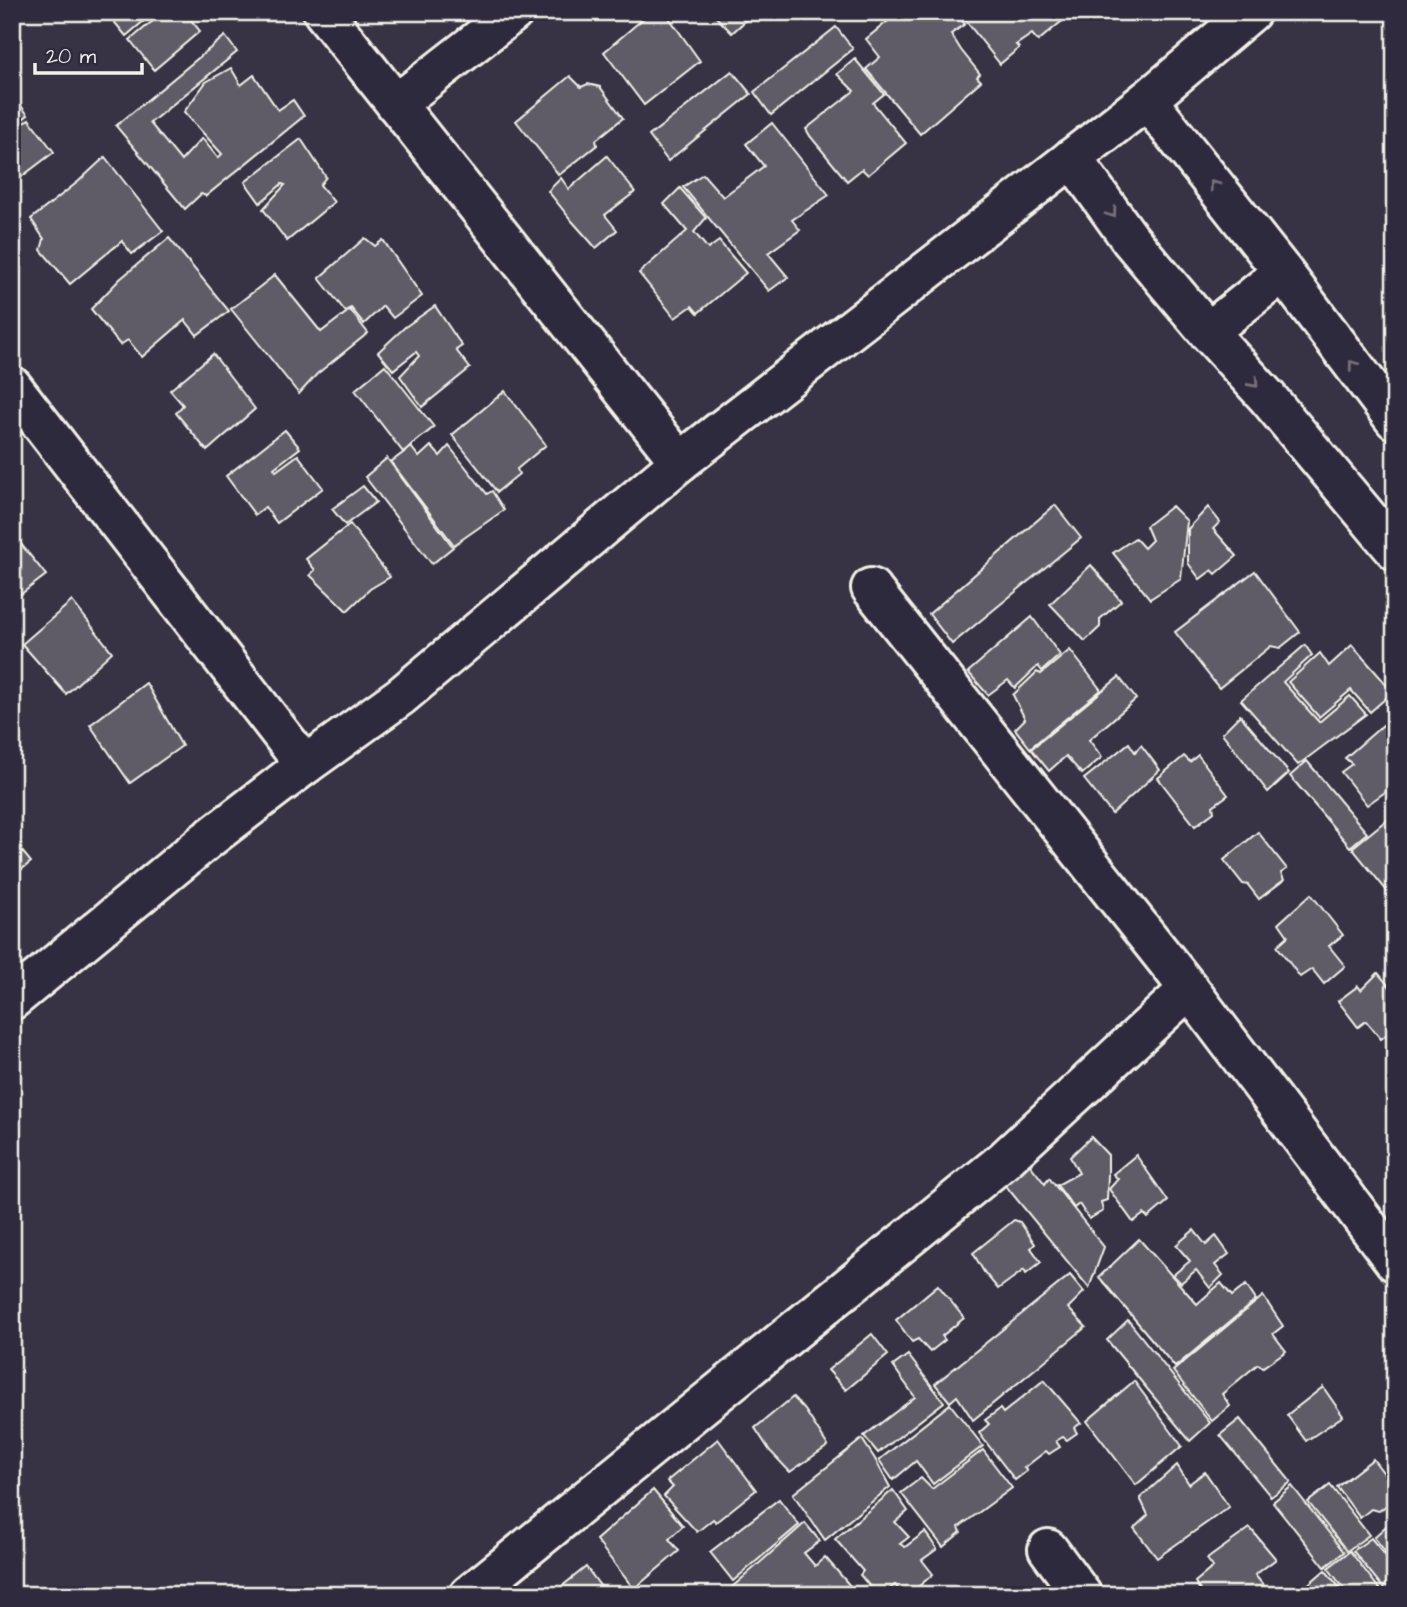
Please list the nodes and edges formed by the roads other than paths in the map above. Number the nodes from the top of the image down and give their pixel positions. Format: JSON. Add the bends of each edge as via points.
{"nodes":[{"id":1,"x":323,"y":12,"type":"edge"},
{"id":2,"x":514,"y":12,"type":"edge"},
{"id":3,"x":1251,"y":12,"type":"edge"},
{"id":4,"x":1147,"y":100,"type":"junction"},
{"id":5,"x":396,"y":104,"type":"junction"},
{"id":6,"x":1072,"y":158,"type":"junction"},
{"id":7,"x":1283,"y":272,"type":"junction"},
{"id":8,"x":1208,"y":332,"type":"junction"},
{"id":9,"x":12,"y":386,"type":"edge"},
{"id":10,"x":1395,"y":419,"type":"edge"},
{"id":11,"x":680,"y":462,"type":"junction"},
{"id":12,"x":1395,"y":550,"type":"edge"},
{"id":13,"x":871,"y":588,"type":"dead end"},
{"id":14,"x":305,"y":765,"type":"junction"},
{"id":15,"x":1189,"y":989,"type":"junction"},
{"id":16,"x":12,"y":1000,"type":"edge"},
{"id":17,"x":1395,"y":1262,"type":"edge"},
{"id":18,"x":1048,"y":1549,"type":"dead end"},
{"id":19,"x":469,"y":1595,"type":"edge"},
{"id":20,"x":1082,"y":1595,"type":"edge"}],
"edges":[{"from":1,"to":5,"type":"street"},
{"from":2,"to":5,"type":"street"},
{"from":3,"to":4,"type":"street"},
{"from":4,"to":6,"type":"street"},
{"from":7,"to":4,"type":"street","one_way":true},
{"from":5,"to":11,"type":"street"},
{"from":6,"to":8,"type":"street","one_way":true,"via":[[1130,239]]},
{"from":6,"to":11,"type":"street"},
{"from":7,"to":8,"type":"street"},
{"from":10,"to":7,"type":"street","one_way":true},
{"from":8,"to":12,"type":"street","one_way":true},
{"from":9,"to":14,"type":"street"},
{"from":11,"to":14,"type":"street","via":[[401,696]]},
{"from":13,"to":15,"type":"street"},
{"from":14,"to":16,"type":"street"},
{"from":15,"to":17,"type":"street"},
{"from":15,"to":19,"type":"street","via":[[1003,1161]]},
{"from":18,"to":20,"type":"street"}]}
